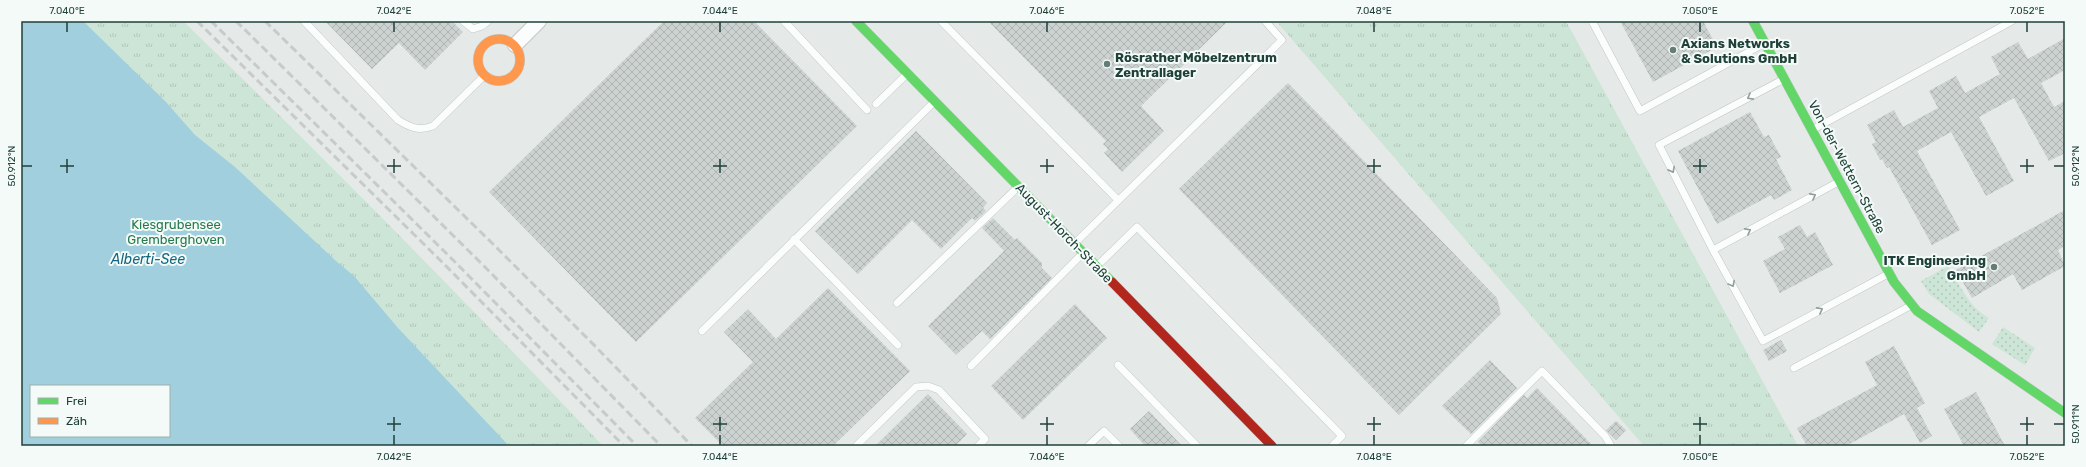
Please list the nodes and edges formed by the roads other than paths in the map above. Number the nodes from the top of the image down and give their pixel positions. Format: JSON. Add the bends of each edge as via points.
{"nodes":[{"id":1,"x":304,"y":21,"type":"edge"},
{"id":2,"x":463,"y":21,"type":"edge"},
{"id":3,"x":488,"y":21,"type":"edge"},
{"id":4,"x":539,"y":21,"type":"edge"},
{"id":5,"x":784,"y":21,"type":"edge"},
{"id":6,"x":856,"y":21,"type":"edge"},
{"id":7,"x":941,"y":21,"type":"edge"},
{"id":8,"x":1265,"y":21,"type":"edge"},
{"id":9,"x":1592,"y":21,"type":"edge"},
{"id":10,"x":1753,"y":21,"type":"edge"},
{"id":11,"x":2012,"y":21,"type":"edge"},
{"id":12,"x":1765,"y":43,"type":"junction"},
{"id":13,"x":515,"y":46,"type":"junction"},
{"id":14,"x":907,"y":74,"type":"junction"},
{"id":15,"x":484,"y":76,"type":"junction"},
{"id":16,"x":1784,"y":79,"type":"junction"},
{"id":17,"x":934,"y":102,"type":"junction"},
{"id":18,"x":876,"y":104,"type":"dead end"},
{"id":19,"x":867,"y":110,"type":"dead end"},
{"id":20,"x":1812,"y":130,"type":"junction"},
{"id":21,"x":1840,"y":181,"type":"junction"},
{"id":22,"x":1018,"y":186,"type":"junction"},
{"id":23,"x":1118,"y":200,"type":"junction"},
{"id":24,"x":794,"y":239,"type":"junction"},
{"id":25,"x":1075,"y":243,"type":"junction"},
{"id":26,"x":1713,"y":250,"type":"junction"},
{"id":27,"x":1084,"y":253,"type":"junction"},
{"id":28,"x":1097,"y":266,"type":"junction"},
{"id":29,"x":1890,"y":273,"type":"junction"},
{"id":30,"x":897,"y":303,"type":"dead end"},
{"id":31,"x":1912,"y":305,"type":"junction"},
{"id":32,"x":702,"y":331,"type":"dead end"},
{"id":33,"x":898,"y":345,"type":"dead end"},
{"id":34,"x":1118,"y":364,"type":"dead end"},
{"id":35,"x":971,"y":366,"type":"dead end"},
{"id":36,"x":1794,"y":368,"type":"dead end"},
{"id":37,"x":2065,"y":413,"type":"edge"},
{"id":38,"x":856,"y":446,"type":"edge"},
{"id":39,"x":978,"y":446,"type":"edge"},
{"id":40,"x":1088,"y":446,"type":"edge"},
{"id":41,"x":1119,"y":446,"type":"edge"},
{"id":42,"x":1197,"y":446,"type":"edge"},
{"id":43,"x":1272,"y":446,"type":"edge"},
{"id":44,"x":1332,"y":446,"type":"edge"},
{"id":45,"x":1466,"y":446,"type":"edge"},
{"id":46,"x":1611,"y":446,"type":"edge"}],
"edges":[{"from":1,"to":15,"type":"lane","via":[[398,120],[410,128],[422,130],[433,126]]},
{"from":2,"to":3,"type":"lane","via":[[473,29]]},
{"from":4,"to":13,"type":"street"},
{"from":5,"to":19,"type":"lane"},
{"from":6,"to":14,"type":"street","name":"August-Horch-Straße"},
{"from":7,"to":23,"type":"lane"},
{"from":8,"to":23,"type":"lane","via":[[1282,40]]},
{"from":9,"to":12,"type":"lane","via":[[1640,111]]},
{"from":10,"to":12,"type":"street","name":"Von-der-Wettern-Straße"},
{"from":11,"to":20,"type":"lane"},
{"from":12,"to":16,"type":"street","name":"Von-der-Wettern-Straße"},
{"from":13,"to":15,"type":"street","via":[[520,59],[517,73],[497,82]]},
{"from":13,"to":15,"type":"street","via":[[509,41],[496,39],[484,45],[478,57],[478,64]]},
{"from":14,"to":17,"type":"street","name":"August-Horch-Straße"},
{"from":14,"to":18,"type":"lane"},
{"from":16,"to":20,"type":"street","name":"Von-der-Wettern-Straße"},
{"from":16,"to":26,"type":"lane","one_way":true,"via":[[1659,145]]},
{"from":17,"to":22,"type":"street","name":"August-Horch-Straße"},
{"from":17,"to":24,"type":"lane"},
{"from":20,"to":21,"type":"street","name":"Von-der-Wettern-Straße"},
{"from":26,"to":21,"type":"lane","one_way":true},
{"from":21,"to":29,"type":"street","name":"Von-der-Wettern-Straße"},
{"from":22,"to":25,"type":"street","name":"August-Horch-Straße"},
{"from":22,"to":30,"type":"lane"},
{"from":23,"to":25,"type":"lane"},
{"from":24,"to":32,"type":"lane"},
{"from":24,"to":33,"type":"lane"},
{"from":25,"to":27,"type":"street","name":"August-Horch-Straße"},
{"from":26,"to":29,"type":"lane","one_way":true,"via":[[1763,341]]},
{"from":27,"to":28,"type":"street","name":"August-Horch-Straße"},
{"from":27,"to":35,"type":"lane"},
{"from":28,"to":43,"type":"street","name":"August-Horch-Straße"},
{"from":28,"to":44,"type":"lane","via":[[1137,227],[1342,436]]},
{"from":29,"to":31,"type":"street","name":"Von-der-Wettern-Straße"},
{"from":31,"to":36,"type":"lane"},
{"from":31,"to":37,"type":"street","name":"Von-der-Wettern-Straße","via":[[1917,311]]},
{"from":34,"to":42,"type":"lane"},
{"from":38,"to":39,"type":"lane","via":[[916,387],[928,386],[939,390],[986,439]]},
{"from":40,"to":41,"type":"lane","via":[[1104,431]]},
{"from":45,"to":46,"type":"lane","via":[[1542,371],[1605,436]]}]}
